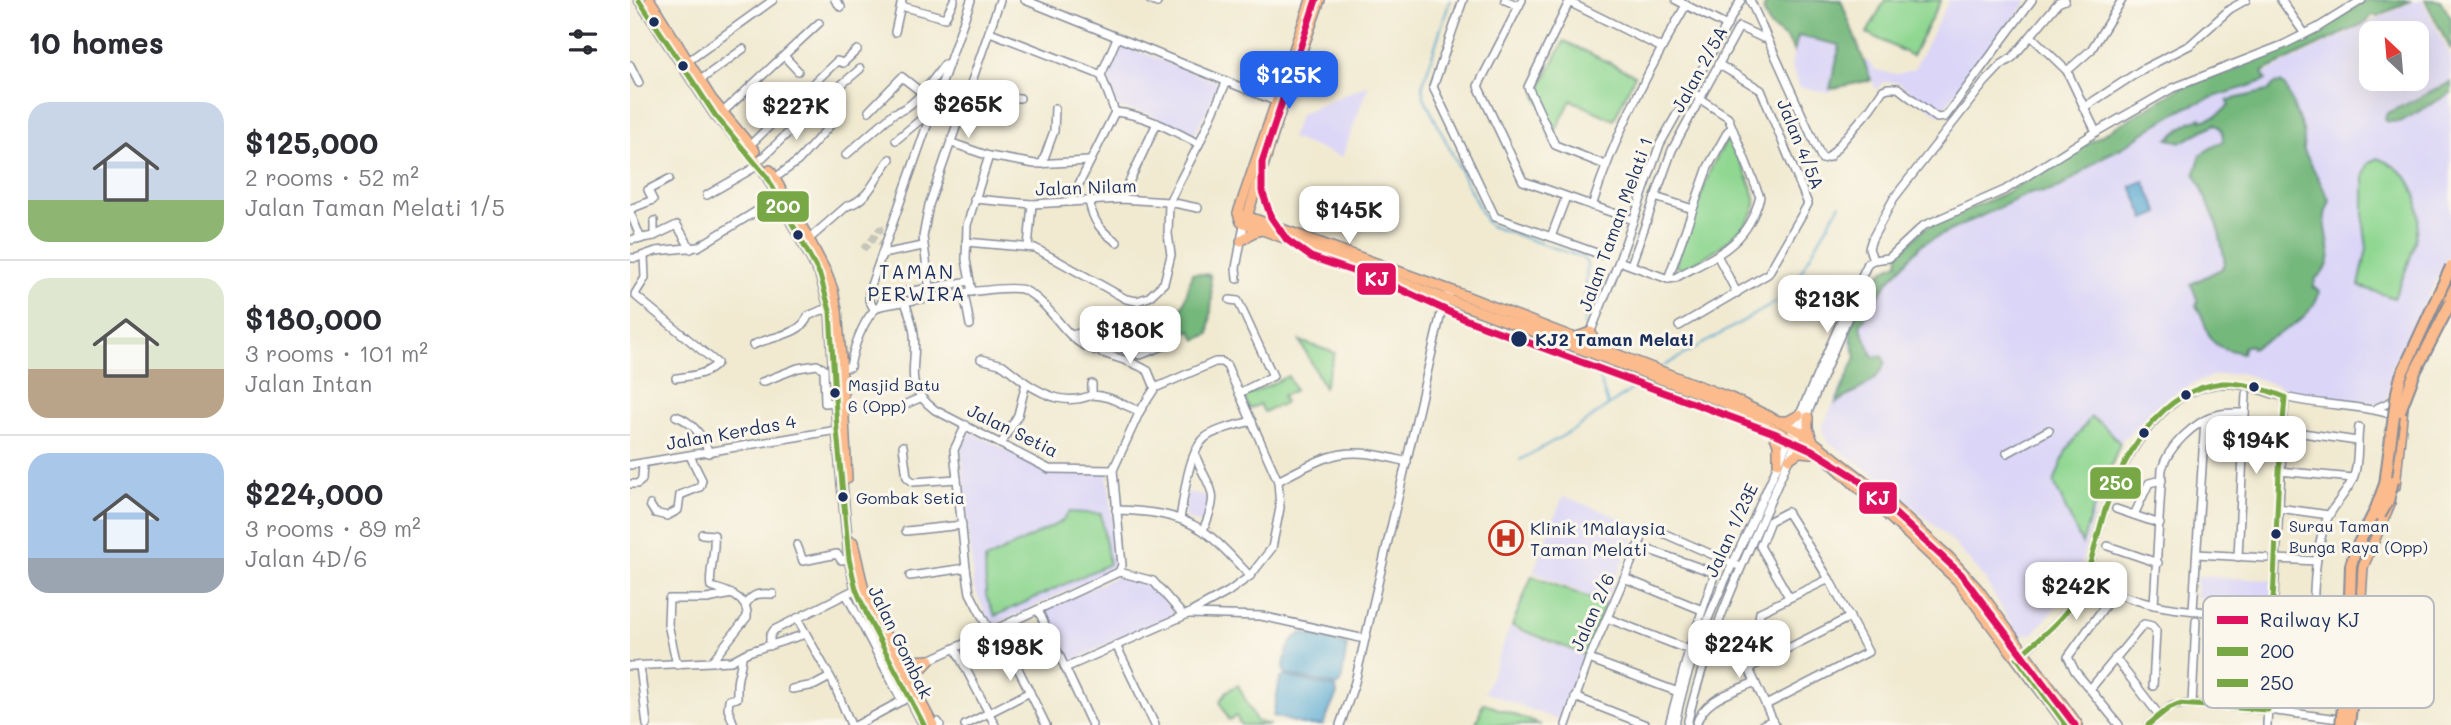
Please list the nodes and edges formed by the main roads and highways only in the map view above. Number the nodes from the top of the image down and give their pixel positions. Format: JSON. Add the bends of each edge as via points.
{"nodes":[{"id":1,"x":639,"y":0,"type":"edge"},
{"id":2,"x":1311,"y":0,"type":"edge"},
{"id":3,"x":1320,"y":0,"type":"edge"},
{"id":4,"x":652,"y":2,"type":"edge"},
{"id":5,"x":1280,"y":103,"type":"junction"},
{"id":6,"x":760,"y":162,"type":"junction"},
{"id":7,"x":1252,"y":200,"type":"junction"},
{"id":8,"x":1242,"y":218,"type":"junction"},
{"id":9,"x":1262,"y":226,"type":"junction"},
{"id":10,"x":1241,"y":241,"type":"road end"},
{"id":11,"x":2451,"y":266,"type":"edge"},
{"id":12,"x":2451,"y":283,"type":"edge"},
{"id":13,"x":2451,"y":289,"type":"edge"},
{"id":14,"x":1446,"y":293,"type":"junction"},
{"id":15,"x":2451,"y":302,"type":"edge"},
{"id":16,"x":1574,"y":338,"type":"junction"},
{"id":17,"x":1588,"y":346,"type":"junction"},
{"id":18,"x":838,"y":357,"type":"junction"},
{"id":19,"x":842,"y":368,"type":"junction"},
{"id":20,"x":2395,"y":413,"type":"junction"},
{"id":21,"x":1773,"y":424,"type":"junction"},
{"id":22,"x":1795,"y":434,"type":"junction"},
{"id":23,"x":1812,"y":439,"type":"junction"},
{"id":24,"x":1824,"y":456,"type":"junction"},
{"id":25,"x":1789,"y":459,"type":"road end"},
{"id":26,"x":1778,"y":463,"type":"road end"},
{"id":27,"x":2358,"y":538,"type":"junction"},
{"id":28,"x":2371,"y":544,"type":"junction"},
{"id":29,"x":2349,"y":596,"type":"edge"},
{"id":30,"x":2350,"y":596,"type":"edge"},
{"id":31,"x":2357,"y":596,"type":"edge"},
{"id":32,"x":2359,"y":596,"type":"edge"},
{"id":33,"x":2013,"y":635,"type":"junction"},
{"id":34,"x":888,"y":639,"type":"junction"},
{"id":35,"x":2004,"y":641,"type":"junction"},
{"id":36,"x":2034,"y":664,"type":"junction"},
{"id":37,"x":2026,"y":671,"type":"junction"},
{"id":38,"x":901,"y":673,"type":"junction"},
{"id":39,"x":920,"y":702,"type":"junction"},
{"id":40,"x":937,"y":724,"type":"edge"},
{"id":41,"x":924,"y":725,"type":"edge"},
{"id":42,"x":2066,"y":725,"type":"edge"},
{"id":43,"x":2078,"y":725,"type":"edge"}],
"edges":[{"from":1,"to":6,"type":"main road","name":"Jalan Gombak","via":[[715,115]]},
{"from":2,"to":5,"type":"main road"},
{"from":3,"to":5,"type":"main road"},
{"from":4,"to":6,"type":"main road","name":"Jalan Gombak","via":[[699,80]]},
{"from":5,"to":7,"type":"main road"},
{"from":5,"to":8,"type":"main road"},
{"from":6,"to":18,"type":"main road","name":"Jalan Gombak","via":[[820,275]]},
{"from":6,"to":18,"type":"main road","name":"Jalan Gombak","via":[[775,178],[826,272],[837,310]]},
{"from":7,"to":8,"type":"main road"},
{"from":7,"to":9,"type":"main road"},
{"from":8,"to":9,"type":"main road"},
{"from":9,"to":10,"type":"main road"},
{"from":9,"to":14,"type":"main road"},
{"from":11,"to":20,"type":"main road","via":[[2399,374],[2392,401]]},
{"from":11,"to":30,"type":"highway","bridge":true,"via":[[2401,376],[2385,484],[2351,565]]},
{"from":12,"to":20,"type":"highway","bridge":true,"via":[[2412,363]]},
{"from":13,"to":28,"type":"main road","via":[[2405,391],[2394,491]]},
{"from":14,"to":16,"type":"main road"},
{"from":14,"to":17,"type":"main road"},
{"from":15,"to":20,"type":"highway","bridge":true},
{"from":16,"to":17,"type":"main road"},
{"from":16,"to":17,"type":"main road","via":[[1591,332]]},
{"from":17,"to":21,"type":"main road","via":[[1731,398]]},
{"from":18,"to":19,"type":"main road","name":"Jalan Gombak"},
{"from":19,"to":34,"type":"main road","name":"Jalan Gombak","via":[[854,551],[870,605]]},
{"from":19,"to":38,"type":"main road","name":"Jalan Gombak","via":[[837,429],[849,559],[870,622]]},
{"from":20,"to":27,"type":"main road","via":[[2382,488]]},
{"from":20,"to":31,"type":"highway","bridge":true,"via":[[2392,485],[2358,566]]},
{"from":21,"to":22,"type":"main road"},
{"from":21,"to":23,"type":"main road","via":[[1803,416]]},
{"from":21,"to":26,"type":"main road"},
{"from":22,"to":23,"type":"main road"},
{"from":22,"to":24,"type":"main road"},
{"from":23,"to":33,"type":"main road","via":[[1949,557]]},
{"from":24,"to":25,"type":"main road","via":[[1803,451]]},
{"from":24,"to":35,"type":"main road","via":[[1957,580]]},
{"from":27,"to":28,"type":"main road","via":[[2362,548]]},
{"from":27,"to":29,"type":"main road"},
{"from":28,"to":32,"type":"main road"},
{"from":33,"to":35,"type":"main road","via":[[2013,646]]},
{"from":33,"to":36,"type":"main road"},
{"from":34,"to":38,"type":"main road","name":"Jalan Gombak"},
{"from":34,"to":39,"type":"main road","via":[[908,661],[930,660],[916,675]]},
{"from":35,"to":37,"type":"main road"},
{"from":36,"to":37,"type":"main road","via":[[2027,662]]},
{"from":36,"to":43,"type":"main road"},
{"from":37,"to":42,"type":"main road"},
{"from":38,"to":39,"type":"main road","name":"Jalan Gombak"},
{"from":38,"to":41,"type":"main road","name":"Jalan Gombak","via":[[905,699]]},
{"from":39,"to":40,"type":"main road","name":"Jalan Gombak"}]}
